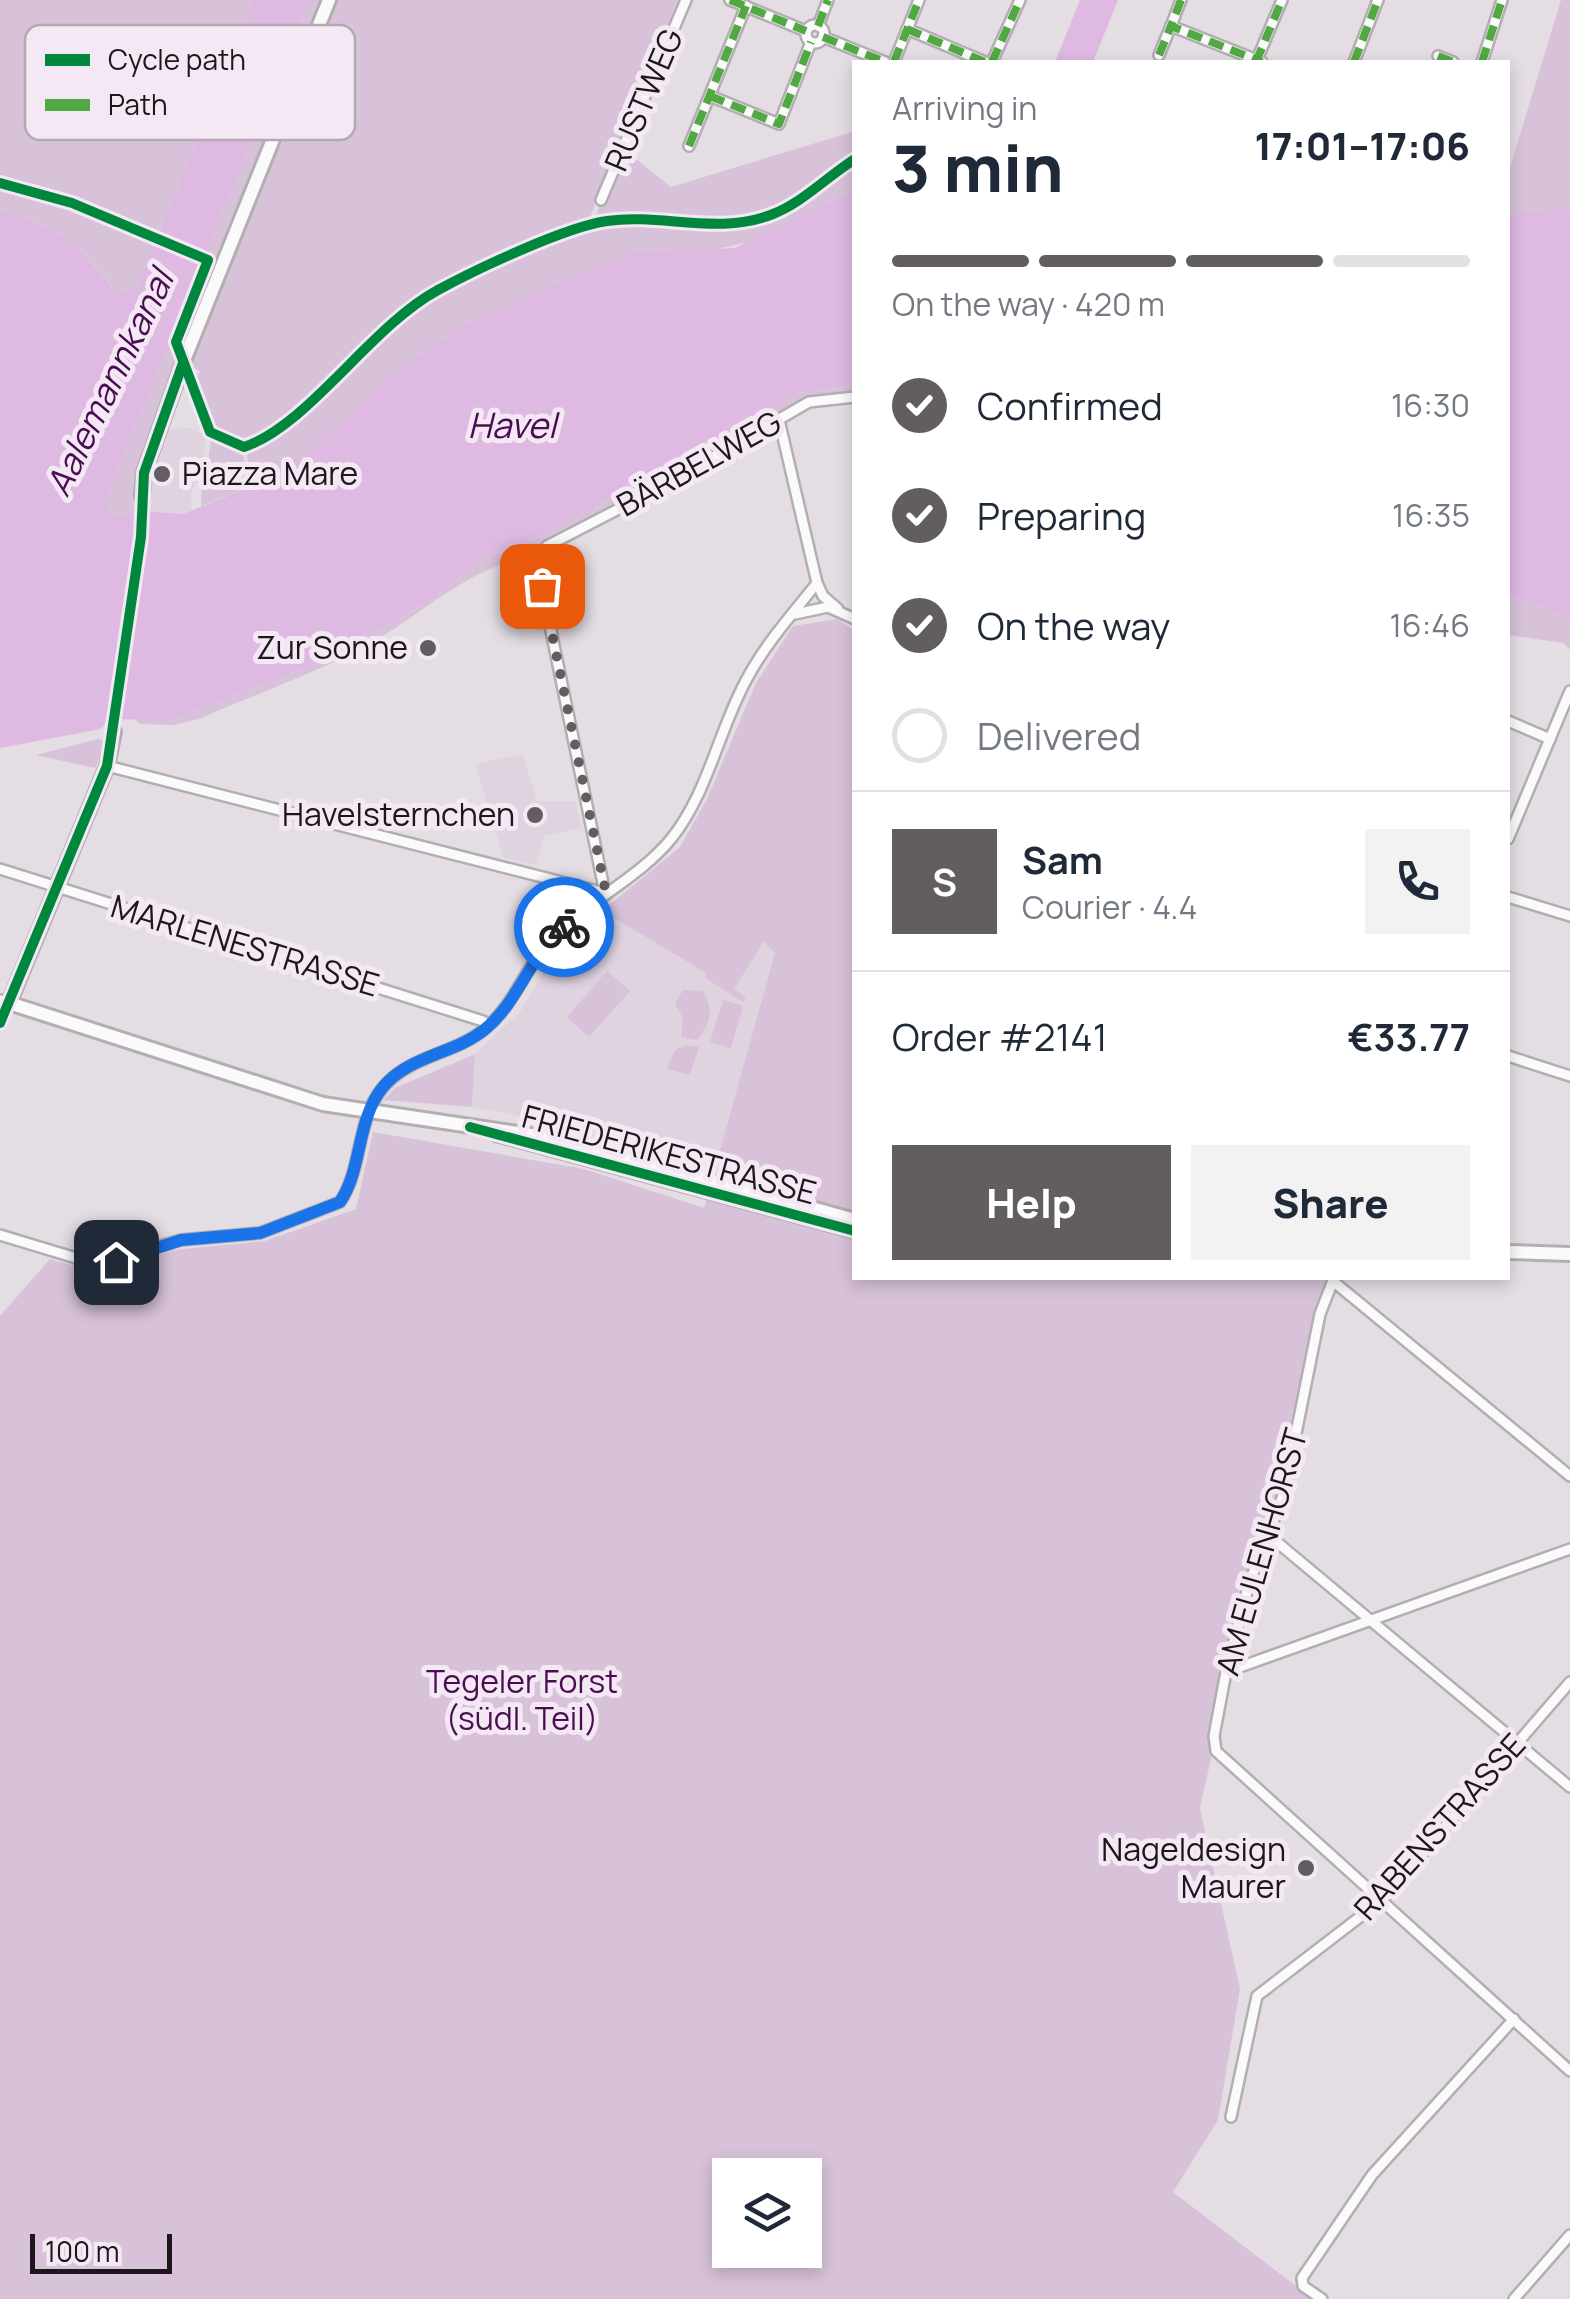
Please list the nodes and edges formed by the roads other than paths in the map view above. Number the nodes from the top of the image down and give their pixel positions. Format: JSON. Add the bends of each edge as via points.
{"nodes":[{"id":1,"x":329,"y":0,"type":"edge"},
{"id":2,"x":686,"y":0,"type":"edge"},
{"id":3,"x":730,"y":0,"type":"edge"},
{"id":4,"x":828,"y":0,"type":"edge"},
{"id":5,"x":918,"y":0,"type":"edge"},
{"id":6,"x":1020,"y":0,"type":"edge"},
{"id":7,"x":1181,"y":0,"type":"edge"},
{"id":8,"x":1282,"y":0,"type":"edge"},
{"id":9,"x":1378,"y":0,"type":"edge"},
{"id":10,"x":1499,"y":1,"type":"edge"},
{"id":11,"x":746,"y":6,"type":"junction"},
{"id":12,"x":319,"y":25,"type":"edge"},
{"id":13,"x":818,"y":26,"type":"junction"},
{"id":14,"x":1171,"y":26,"type":"junction"},
{"id":15,"x":907,"y":29,"type":"junction"},
{"id":16,"x":806,"y":30,"type":"junction"},
{"id":17,"x":823,"y":37,"type":"junction"},
{"id":18,"x":811,"y":42,"type":"junction"},
{"id":19,"x":1159,"y":55,"type":"dead end"},
{"id":20,"x":1438,"y":56,"type":"dead end"},
{"id":21,"x":881,"y":60,"type":"edge"},
{"id":22,"x":895,"y":60,"type":"edge"},
{"id":23,"x":983,"y":60,"type":"edge"},
{"id":24,"x":989,"y":60,"type":"edge"},
{"id":25,"x":1253,"y":60,"type":"edge"},
{"id":26,"x":1259,"y":60,"type":"edge"},
{"id":27,"x":1355,"y":60,"type":"edge"},
{"id":28,"x":1448,"y":60,"type":"edge"},
{"id":29,"x":1483,"y":60,"type":"edge"},
{"id":30,"x":710,"y":96,"type":"junction"},
{"id":31,"x":272,"y":140,"type":"edge"},
{"id":32,"x":690,"y":146,"type":"dead end"},
{"id":33,"x":601,"y":200,"type":"dead end"},
{"id":34,"x":852,"y":397,"type":"edge"},
{"id":35,"x":779,"y":420,"type":"junction"},
{"id":36,"x":142,"y":495,"type":"dead end"},
{"id":37,"x":546,"y":546,"type":"dead end"},
{"id":38,"x":535,"y":553,"type":"dead end"},
{"id":39,"x":816,"y":582,"type":"junction"},
{"id":40,"x":838,"y":609,"type":"junction"},
{"id":41,"x":798,"y":613,"type":"junction"},
{"id":42,"x":852,"y":617,"type":"edge"},
{"id":43,"x":1570,"y":691,"type":"edge"},
{"id":44,"x":1510,"y":722,"type":"edge"},
{"id":45,"x":114,"y":732,"type":"dead end"},
{"id":46,"x":1550,"y":739,"type":"junction"},
{"id":47,"x":106,"y":766,"type":"junction"},
{"id":48,"x":1510,"y":835,"type":"edge"},
{"id":49,"x":0,"y":869,"type":"edge"},
{"id":50,"x":57,"y":887,"type":"junction"},
{"id":51,"x":606,"y":893,"type":"junction"},
{"id":52,"x":1510,"y":898,"type":"edge"},
{"id":53,"x":1570,"y":916,"type":"edge"},
{"id":54,"x":4,"y":1001,"type":"edge"},
{"id":55,"x":0,"y":1024,"type":"edge"},
{"id":56,"x":488,"y":1027,"type":"junction"},
{"id":57,"x":1510,"y":1057,"type":"edge"},
{"id":58,"x":1570,"y":1076,"type":"edge"},
{"id":59,"x":370,"y":1114,"type":"junction"},
{"id":60,"x":470,"y":1126,"type":"junction"},
{"id":61,"x":852,"y":1219,"type":"edge"},
{"id":62,"x":852,"y":1230,"type":"edge"},
{"id":63,"x":0,"y":1235,"type":"edge"},
{"id":64,"x":1510,"y":1252,"type":"edge"},
{"id":65,"x":1570,"y":1254,"type":"edge"},
{"id":66,"x":1334,"y":1280,"type":"edge"},
{"id":67,"x":1570,"y":1476,"type":"edge"},
{"id":68,"x":1268,"y":1540,"type":"junction"},
{"id":69,"x":1570,"y":1549,"type":"edge"},
{"id":70,"x":1369,"y":1620,"type":"junction"},
{"id":71,"x":1226,"y":1672,"type":"junction"},
{"id":72,"x":1570,"y":1682,"type":"edge"},
{"id":73,"x":1517,"y":1742,"type":"junction"},
{"id":74,"x":1570,"y":1787,"type":"edge"},
{"id":75,"x":1382,"y":1900,"type":"junction"},
{"id":76,"x":1514,"y":2019,"type":"junction"},
{"id":77,"x":1570,"y":2070,"type":"edge"},
{"id":78,"x":1231,"y":2117,"type":"dead end"},
{"id":79,"x":1570,"y":2235,"type":"edge"},
{"id":80,"x":1322,"y":2299,"type":"edge"},
{"id":81,"x":1514,"y":2299,"type":"edge"}],
"edges":[{"from":1,"to":12,"type":"street"},
{"from":2,"to":33,"type":"street","name":"RUSTWEG"},
{"from":3,"to":11,"type":"street"},
{"from":4,"to":13,"type":"street"},
{"from":5,"to":15,"type":"street"},
{"from":6,"to":24,"type":"street"},
{"from":7,"to":14,"type":"street"},
{"from":8,"to":26,"type":"street"},
{"from":9,"to":27,"type":"street"},
{"from":10,"to":29,"type":"street"},
{"from":11,"to":16,"type":"street"},
{"from":11,"to":30,"type":"street"},
{"from":13,"to":16,"type":"street"},
{"from":13,"to":17,"type":"street"},
{"from":14,"to":19,"type":"street"},
{"from":14,"to":25,"type":"street"},
{"from":15,"to":22,"type":"street"},
{"from":15,"to":23,"type":"street"},
{"from":16,"to":18,"type":"street"},
{"from":17,"to":18,"type":"street"},
{"from":17,"to":21,"type":"street"},
{"from":18,"to":30,"type":"street","via":[[779,124]]},
{"from":20,"to":28,"type":"street"},
{"from":30,"to":32,"type":"street"},
{"from":31,"to":36,"type":"street","via":[[186,354]]},
{"from":34,"to":35,"type":"street","name":"BÄRBELWEG","via":[[810,402]]},
{"from":35,"to":37,"type":"street","name":"BÄRBELWEG"},
{"from":35,"to":39,"type":"street"},
{"from":38,"to":51,"type":"street"},
{"from":39,"to":40,"type":"street"},
{"from":39,"to":41,"type":"street"},
{"from":40,"to":41,"type":"street"},
{"from":40,"to":42,"type":"street"},
{"from":41,"to":51,"type":"street","via":[[749,674],[684,819],[662,848]]},
{"from":43,"to":46,"type":"street"},
{"from":44,"to":46,"type":"street"},
{"from":45,"to":47,"type":"street"},
{"from":46,"to":48,"type":"street"},
{"from":47,"to":50,"type":"street"},
{"from":47,"to":51,"type":"street"},
{"from":49,"to":50,"type":"street","name":"MARLENESTRASSE"},
{"from":50,"to":54,"type":"street"},
{"from":50,"to":56,"type":"street","name":"MARLENESTRASSE"},
{"from":51,"to":56,"type":"street","via":[[549,941]]},
{"from":52,"to":53,"type":"street"},
{"from":54,"to":55,"type":"street"},
{"from":54,"to":59,"type":"street","name":"FRIEDERIKESTRASSE"},
{"from":56,"to":59,"type":"street","via":[[400,1072],[385,1084]]},
{"from":57,"to":58,"type":"street"},
{"from":59,"to":60,"type":"street","name":"FRIEDERIKESTRASSE"},
{"from":59,"to":63,"type":"street","via":[[340,1202],[260,1233],[181,1240],[96,1264]]},
{"from":60,"to":61,"type":"street","name":"FRIEDERIKESTRASSE","via":[[564,1140]]},
{"from":60,"to":62,"type":"street","name":"FRIEDERIKESTRASSE"},
{"from":64,"to":65,"type":"street"},
{"from":66,"to":67,"type":"street"},
{"from":66,"to":68,"type":"street","name":"AM EULENHORST","via":[[1320,1314],[1292,1462]]},
{"from":68,"to":70,"type":"street"},
{"from":68,"to":71,"type":"street","name":"AM EULENHORST"},
{"from":69,"to":70,"type":"street"},
{"from":70,"to":71,"type":"street"},
{"from":70,"to":73,"type":"street"},
{"from":71,"to":75,"type":"street","name":"AM EULENHORST","via":[[1214,1743],[1230,1765]]},
{"from":72,"to":73,"type":"street","name":"RABENSTRASSE"},
{"from":73,"to":74,"type":"street"},
{"from":73,"to":75,"type":"street","name":"RABENSTRASSE"},
{"from":75,"to":76,"type":"street"},
{"from":75,"to":78,"type":"street","name":"RABENSTRASSE","via":[[1257,1996]]},
{"from":76,"to":77,"type":"street"},
{"from":76,"to":80,"type":"street","via":[[1372,2175],[1301,2282]]},
{"from":79,"to":81,"type":"street"}]}
